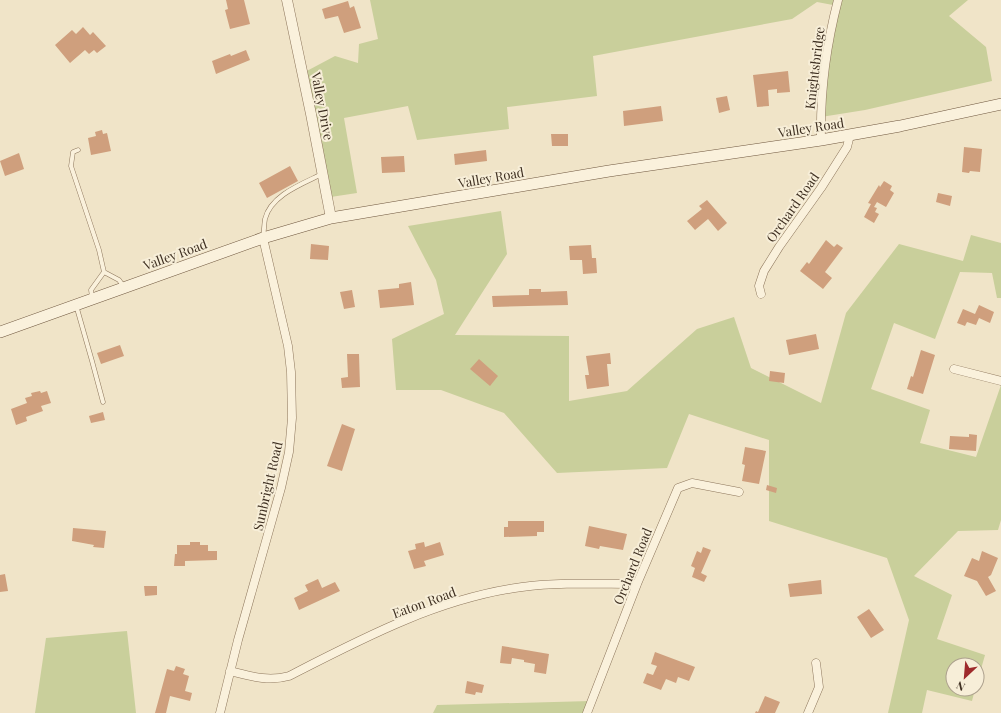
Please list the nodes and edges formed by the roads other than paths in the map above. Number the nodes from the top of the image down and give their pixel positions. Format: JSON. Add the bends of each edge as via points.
{"nodes":[{"id":1,"x":287,"y":0,"type":"edge"},
{"id":2,"x":838,"y":0,"type":"edge"},
{"id":3,"x":1001,"y":104,"type":"edge"},
{"id":4,"x":850,"y":135,"type":"junction"},
{"id":5,"x":821,"y":140,"type":"junction"},
{"id":6,"x":78,"y":150,"type":"dead end"},
{"id":7,"x":322,"y":174,"type":"junction"},
{"id":8,"x":331,"y":218,"type":"junction"},
{"id":9,"x":263,"y":238,"type":"junction"},
{"id":10,"x":104,"y":272,"type":"junction"},
{"id":11,"x":124,"y":287,"type":"junction"},
{"id":12,"x":760,"y":294,"type":"dead end"},
{"id":13,"x":92,"y":299,"type":"junction"},
{"id":14,"x":75,"y":305,"type":"junction"},
{"id":15,"x":0,"y":332,"type":"edge"},
{"id":16,"x":954,"y":369,"type":"dead end"},
{"id":17,"x":1001,"y":380,"type":"edge"},
{"id":18,"x":102,"y":402,"type":"dead end"},
{"id":19,"x":738,"y":492,"type":"dead end"},
{"id":20,"x":637,"y":584,"type":"junction"},
{"id":21,"x":816,"y":663,"type":"dead end"},
{"id":22,"x":230,"y":671,"type":"junction"},
{"id":23,"x":220,"y":713,"type":"edge"},
{"id":24,"x":587,"y":713,"type":"edge"},
{"id":25,"x":808,"y":713,"type":"edge"}],
"edges":[{"from":1,"to":7,"type":"street","name":"Valley Drive"},
{"from":2,"to":5,"type":"street","name":"Knightsbridge","via":[[827,48]]},
{"from":3,"to":4,"type":"main road","name":"Valley Road"},
{"from":4,"to":5,"type":"main road","name":"Valley Road"},
{"from":4,"to":12,"type":"street","name":"Orchard Road","via":[[847,147],[764,271],[759,286]]},
{"from":5,"to":8,"type":"main road","name":"Valley Road","via":[[609,171]]},
{"from":6,"to":10,"type":"lane","via":[[73,152],[71,166]]},
{"from":7,"to":8,"type":"street","name":"Valley Drive"},
{"from":7,"to":9,"type":"lane","via":[[280,197],[265,218]]},
{"from":8,"to":9,"type":"main road","name":"Valley Road"},
{"from":9,"to":11,"type":"main road","name":"Valley Road"},
{"from":9,"to":22,"type":"street","name":"Sunbright Road","via":[[288,346],[292,418],[289,452],[281,488]]},
{"from":10,"to":11,"type":"lane","via":[[119,280]]},
{"from":10,"to":13,"type":"lane","via":[[91,290]]},
{"from":11,"to":13,"type":"main road","name":"Valley Road"},
{"from":13,"to":14,"type":"main road","name":"Valley Road"},
{"from":14,"to":15,"type":"main road","name":"Valley Road"},
{"from":14,"to":18,"type":"lane"},
{"from":16,"to":17,"type":"street"},
{"from":19,"to":20,"type":"street","name":"Orchard Road","via":[[692,483],[678,488]]},
{"from":20,"to":22,"type":"street","name":"Eaton Road","via":[[557,584],[493,592],[408,618],[280,679],[260,679]]},
{"from":20,"to":24,"type":"street","name":"Orchard Road"},
{"from":21,"to":25,"type":"street","via":[[819,687]]},
{"from":22,"to":23,"type":"street","name":"Sunbright Road"}]}
